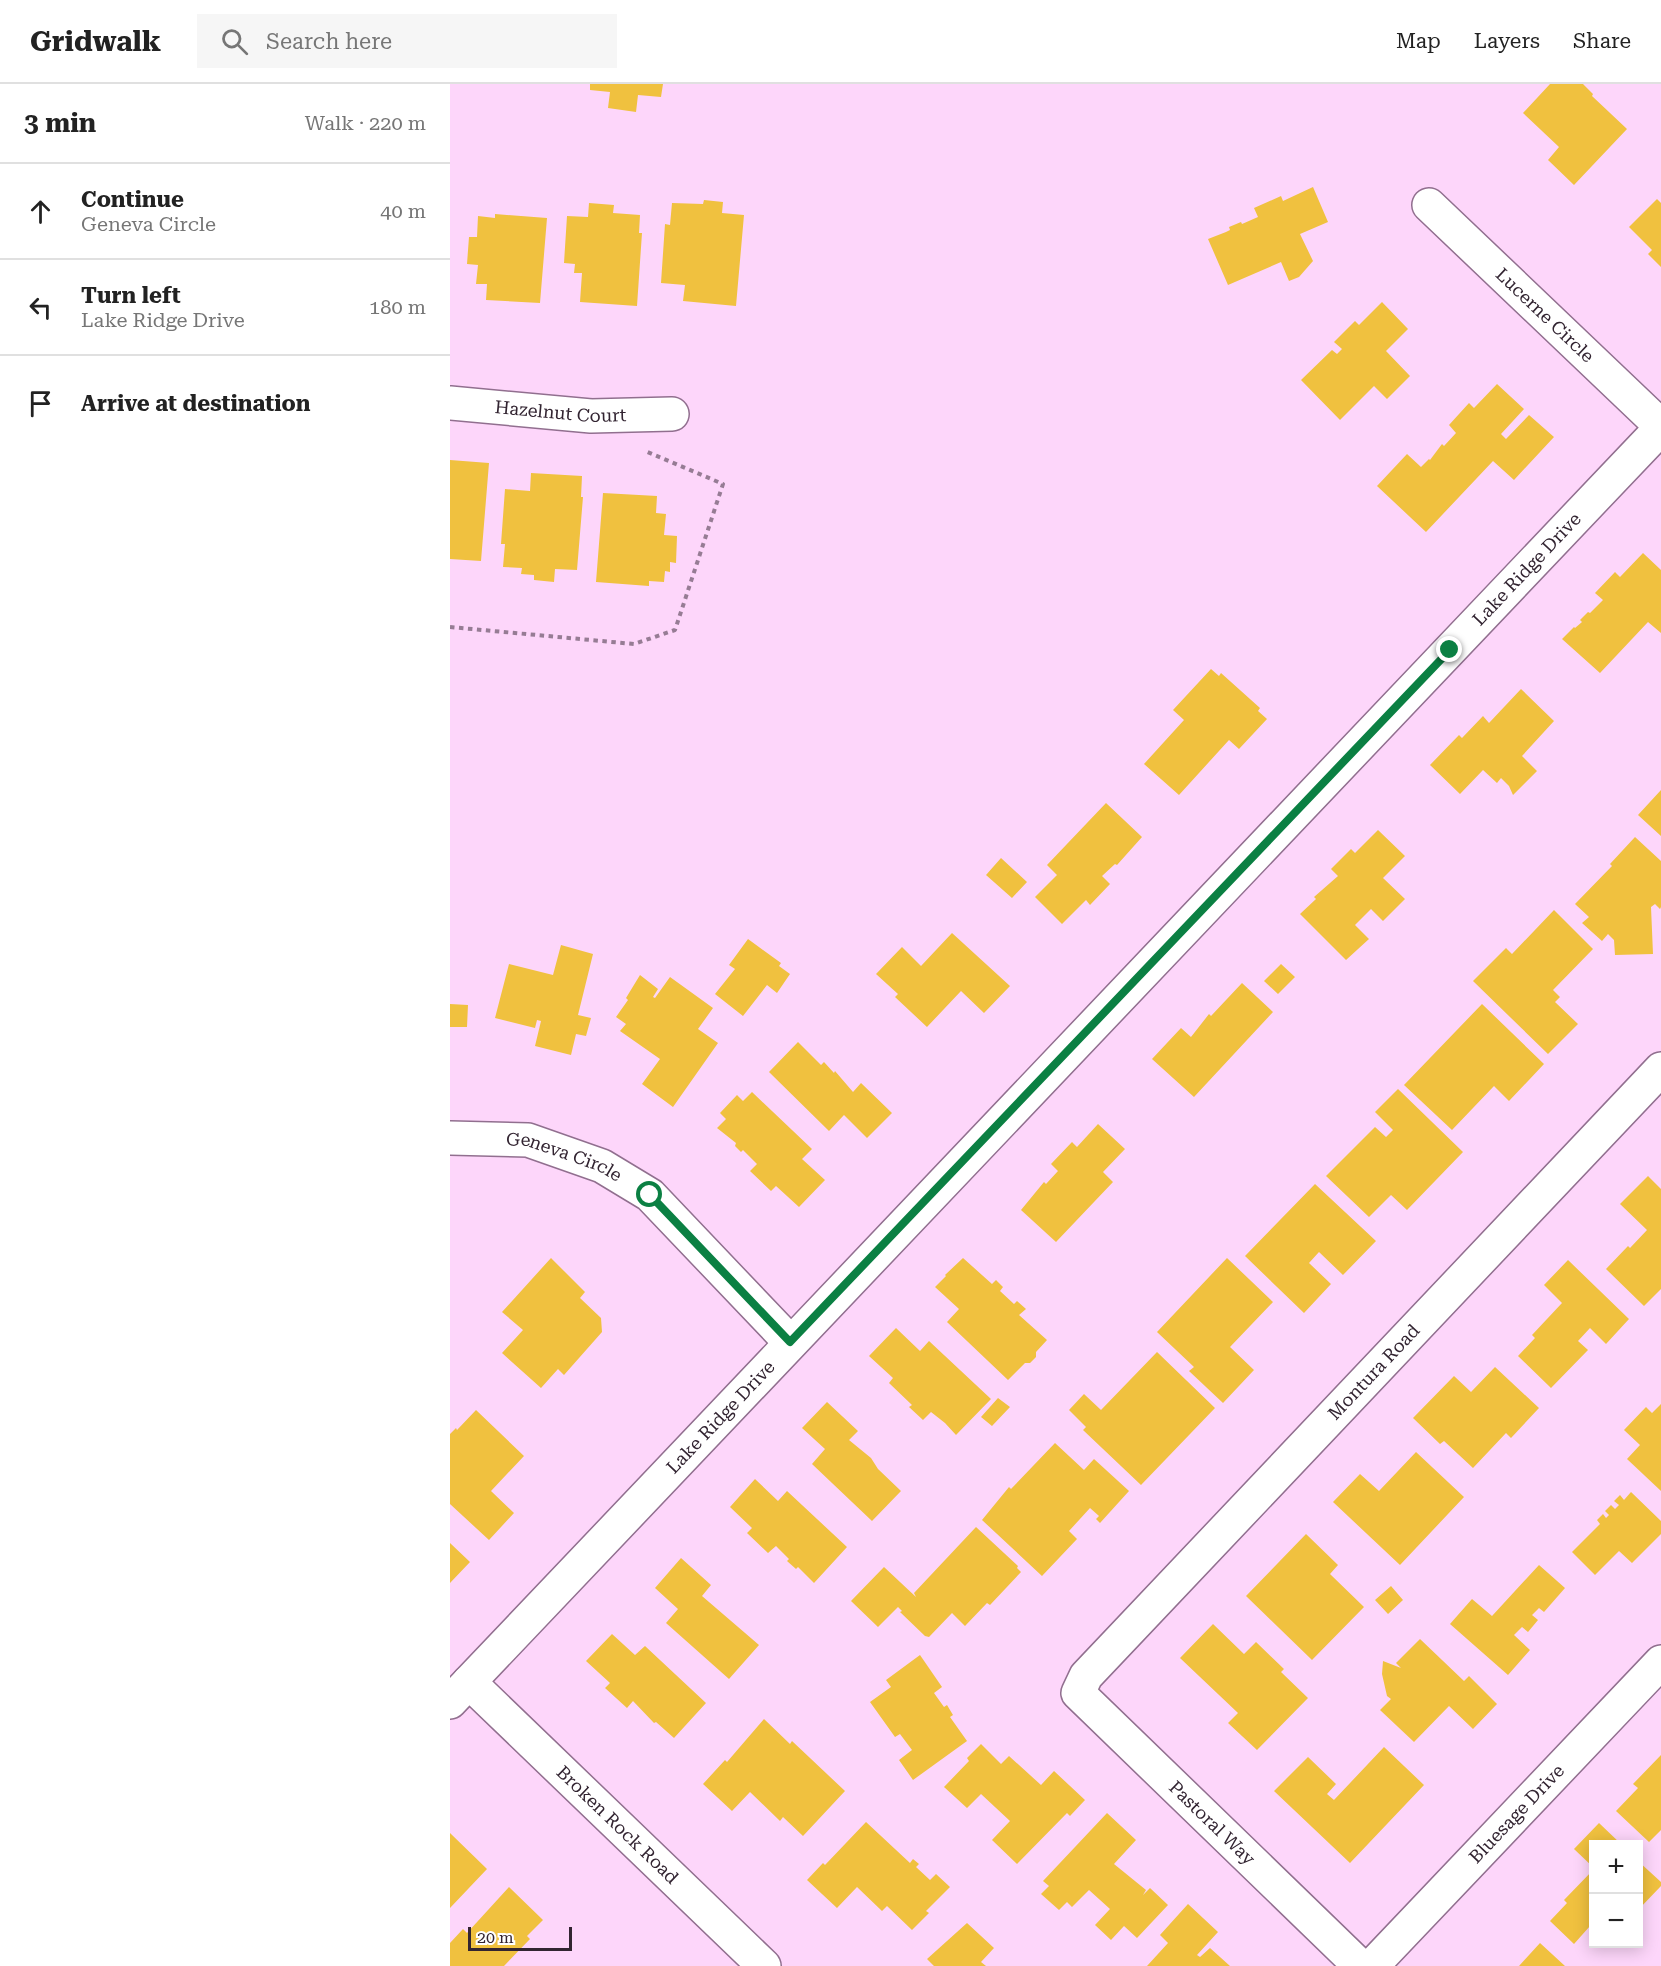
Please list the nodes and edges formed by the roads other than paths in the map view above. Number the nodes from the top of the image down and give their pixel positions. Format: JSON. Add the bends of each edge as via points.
{"nodes":[{"id":1,"x":1429,"y":205,"type":"dead end"},
{"id":2,"x":450,"y":403,"type":"edge"},
{"id":3,"x":672,"y":414,"type":"dead end"},
{"id":4,"x":1661,"y":427,"type":"edge"},
{"id":5,"x":1661,"y":1069,"type":"edge"},
{"id":6,"x":450,"y":1138,"type":"edge"},
{"id":7,"x":790,"y":1342,"type":"junction"},
{"id":8,"x":1661,"y":1662,"type":"edge"},
{"id":9,"x":1086,"y":1676,"type":"joint"},
{"id":10,"x":459,"y":1692,"type":"edge"},
{"id":11,"x":764,"y":1966,"type":"edge"},
{"id":12,"x":1360,"y":1966,"type":"edge"},
{"id":13,"x":1372,"y":1966,"type":"edge"}],
"edges":[{"from":1,"to":4,"type":"street","name":"Lucerne Circle"},
{"from":2,"to":3,"type":"street","name":"Hazelnut Court","via":[[591,416]]},
{"from":4,"to":7,"type":"street","name":"Lake Ridge Drive"},
{"from":5,"to":9,"type":"street","name":"Montura Road"},
{"from":6,"to":7,"type":"street","name":"Geneva Circle","via":[[528,1140],[612,1172],[650,1195]]},
{"from":7,"to":10,"type":"street","name":"Lake Ridge Drive"},
{"from":8,"to":13,"type":"street","name":"Bluesage Drive"},
{"from":9,"to":12,"type":"street","name":"Pastoral Way","via":[[1078,1693]]},
{"from":10,"to":11,"type":"street","name":"Broken Rock Road"}]}
